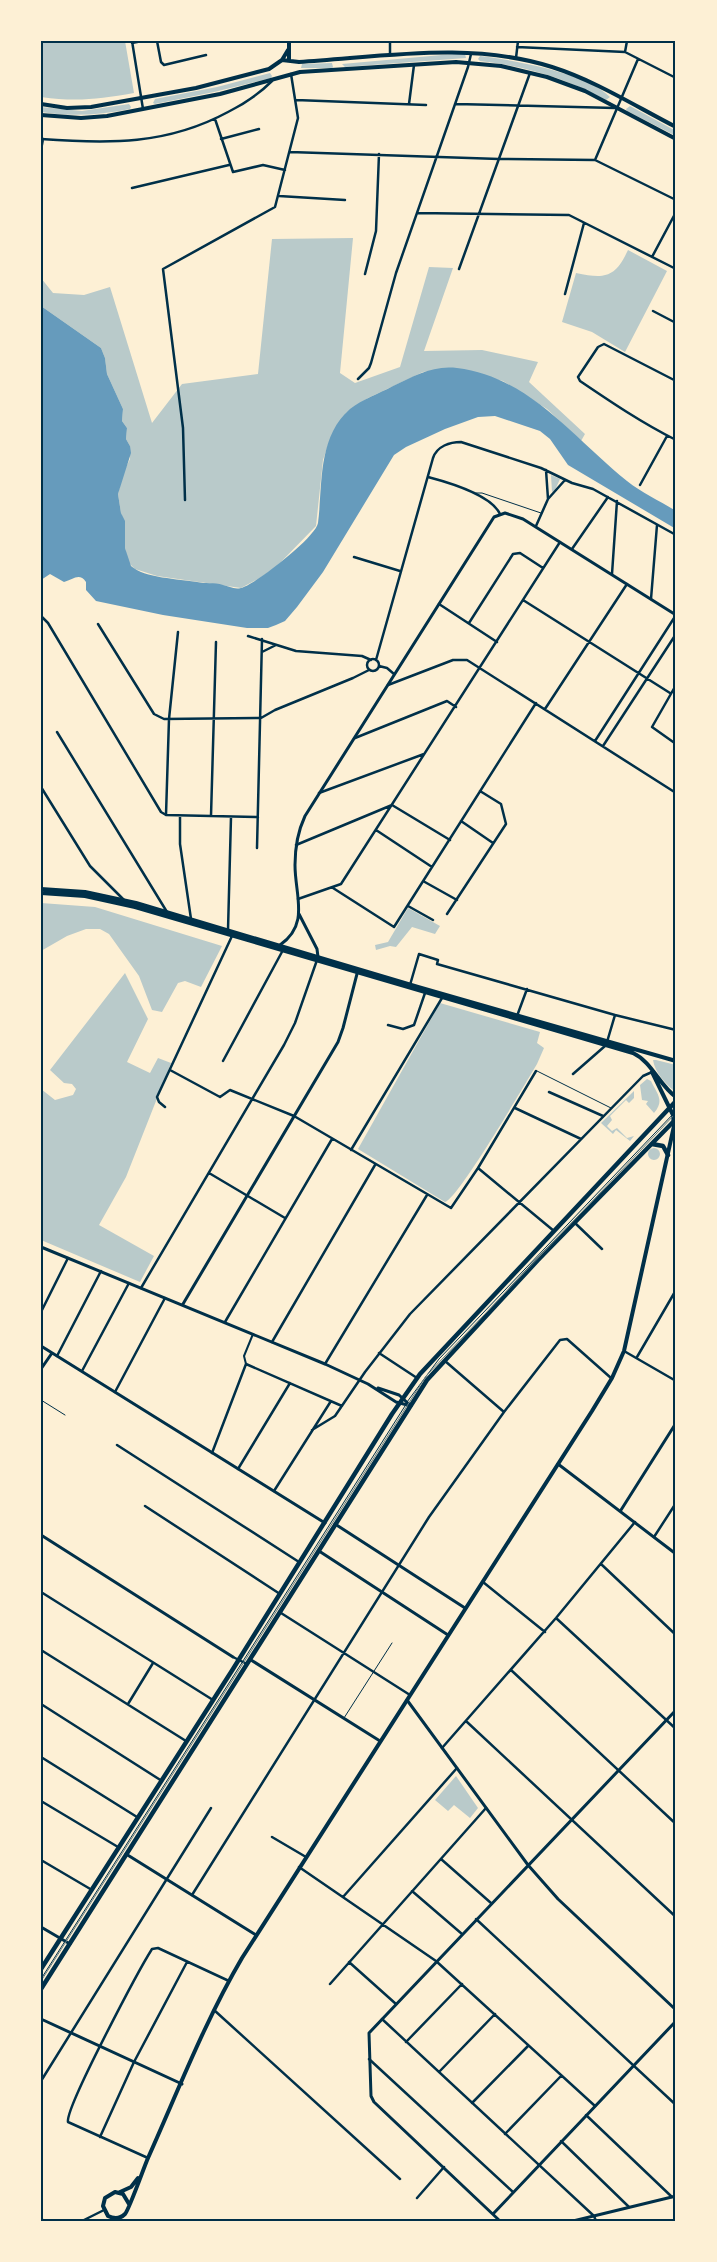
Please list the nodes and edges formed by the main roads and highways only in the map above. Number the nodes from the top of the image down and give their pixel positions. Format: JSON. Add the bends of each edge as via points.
{"nodes":[{"id":1,"x":289,"y":41,"type":"edge"},
{"id":2,"x":288,"y":50,"type":"junction"},
{"id":3,"x":282,"y":60,"type":"junction"},
{"id":4,"x":339,"y":60,"type":"junction"},
{"id":5,"x":290,"y":61,"type":"junction"},
{"id":6,"x":340,"y":69,"type":"junction"},
{"id":7,"x":277,"y":70,"type":"junction"},
{"id":8,"x":291,"y":74,"type":"junction"},
{"id":9,"x":281,"y":76,"type":"junction"},
{"id":10,"x":41,"y":104,"type":"edge"},
{"id":11,"x":41,"y":115,"type":"edge"},
{"id":12,"x":676,"y":127,"type":"edge"},
{"id":13,"x":676,"y":139,"type":"edge"},
{"id":14,"x":41,"y":889,"type":"edge"},
{"id":15,"x":41,"y":893,"type":"edge"},
{"id":16,"x":317,"y":959,"type":"junction"},
{"id":17,"x":358,"y":971,"type":"junction"},
{"id":18,"x":607,"y":1044,"type":"junction"},
{"id":19,"x":655,"y":1056,"type":"junction"},
{"id":20,"x":676,"y":1061,"type":"edge"},
{"id":21,"x":649,"y":1066,"type":"junction"},
{"id":22,"x":652,"y":1072,"type":"junction"},
{"id":23,"x":676,"y":1097,"type":"edge"},
{"id":24,"x":676,"y":1101,"type":"edge"},
{"id":25,"x":670,"y":1108,"type":"junction"},
{"id":26,"x":674,"y":1113,"type":"edge"},
{"id":27,"x":675,"y":1120,"type":"edge"},
{"id":28,"x":651,"y":1144,"type":"junction"},
{"id":29,"x":668,"y":1155,"type":"junction"},
{"id":30,"x":407,"y":1403,"type":"junction"},
{"id":31,"x":243,"y":1663,"type":"junction"},
{"id":32,"x":65,"y":1941,"type":"junction"},
{"id":33,"x":41,"y":1970,"type":"edge"},
{"id":34,"x":41,"y":1989,"type":"edge"},
{"id":35,"x":142,"y":2172,"type":"junction"},
{"id":36,"x":120,"y":2193,"type":"junction"},
{"id":37,"x":129,"y":2204,"type":"junction"},
{"id":38,"x":126,"y":2214,"type":"junction"},
{"id":39,"x":108,"y":2216,"type":"junction"},
{"id":40,"x":110,"y":2221,"type":"edge"},
{"id":41,"x":122,"y":2221,"type":"edge"}],
"edges":[{"from":1,"to":2,"type":"main road"},
{"from":2,"to":3,"type":"main road"},
{"from":2,"to":5,"type":"main road"},
{"from":3,"to":5,"type":"main road"},
{"from":3,"to":7,"type":"main road"},
{"from":4,"to":5,"type":"main road"},
{"from":4,"to":6,"type":"main road"},
{"from":4,"to":12,"type":"main road","via":[[443,52],[516,58],[574,75]]},
{"from":5,"to":8,"type":"main road","via":[[293,67]]},
{"from":6,"to":8,"type":"main road"},
{"from":6,"to":13,"type":"main road","via":[[469,63],[530,72],[571,86]]},
{"from":7,"to":9,"type":"main road"},
{"from":7,"to":10,"type":"main road","via":[[91,107]]},
{"from":8,"to":9,"type":"main road"},
{"from":9,"to":11,"type":"main road","via":[[220,94],[143,109],[82,118]]},
{"from":14,"to":16,"type":"main road","via":[[85,892],[124,900],[280,945]]},
{"from":15,"to":16,"type":"main road","via":[[108,900]]},
{"from":16,"to":17,"type":"main road"},
{"from":17,"to":18,"type":"main road"},
{"from":17,"to":18,"type":"main road"},
{"from":18,"to":19,"type":"main road"},
{"from":18,"to":21,"type":"main road","via":[[636,1054]]},
{"from":19,"to":20,"type":"main road"},
{"from":19,"to":21,"type":"main road","via":[[649,1060]]},
{"from":21,"to":22,"type":"main road"},
{"from":22,"to":23,"type":"main road"},
{"from":22,"to":25,"type":"main road"},
{"from":24,"to":25,"type":"main road"},
{"from":25,"to":26,"type":"main road"},
{"from":25,"to":30,"type":"main road","via":[[440,1350],[417,1378]]},
{"from":26,"to":27,"type":"main road"},
{"from":27,"to":28,"type":"main road"},
{"from":27,"to":29,"type":"main road"},
{"from":28,"to":29,"type":"main road","via":[[662,1146]]},
{"from":28,"to":30,"type":"main road","via":[[444,1360]]},
{"from":29,"to":35,"type":"main road","via":[[624,1351],[612,1378],[256,1935],[214,2010]]},
{"from":30,"to":31,"type":"main road","via":[[281,1613]]},
{"from":30,"to":31,"type":"main road","via":[[400,1403],[241,1654]]},
{"from":31,"to":32,"type":"main road","via":[[126,1854]]},
{"from":31,"to":32,"type":"main road","via":[[213,1700],[92,1890]]},
{"from":32,"to":33,"type":"main road"},
{"from":32,"to":34,"type":"main road"},
{"from":35,"to":36,"type":"main road","via":[[131,2187]]},
{"from":35,"to":37,"type":"main road"},
{"from":36,"to":37,"type":"main road"},
{"from":36,"to":39,"type":"main road","via":[[108,2195],[103,2202]]},
{"from":37,"to":38,"type":"main road"},
{"from":38,"to":39,"type":"main road","via":[[115,2218]]},
{"from":38,"to":41,"type":"main road"},
{"from":39,"to":40,"type":"main road"}]}
